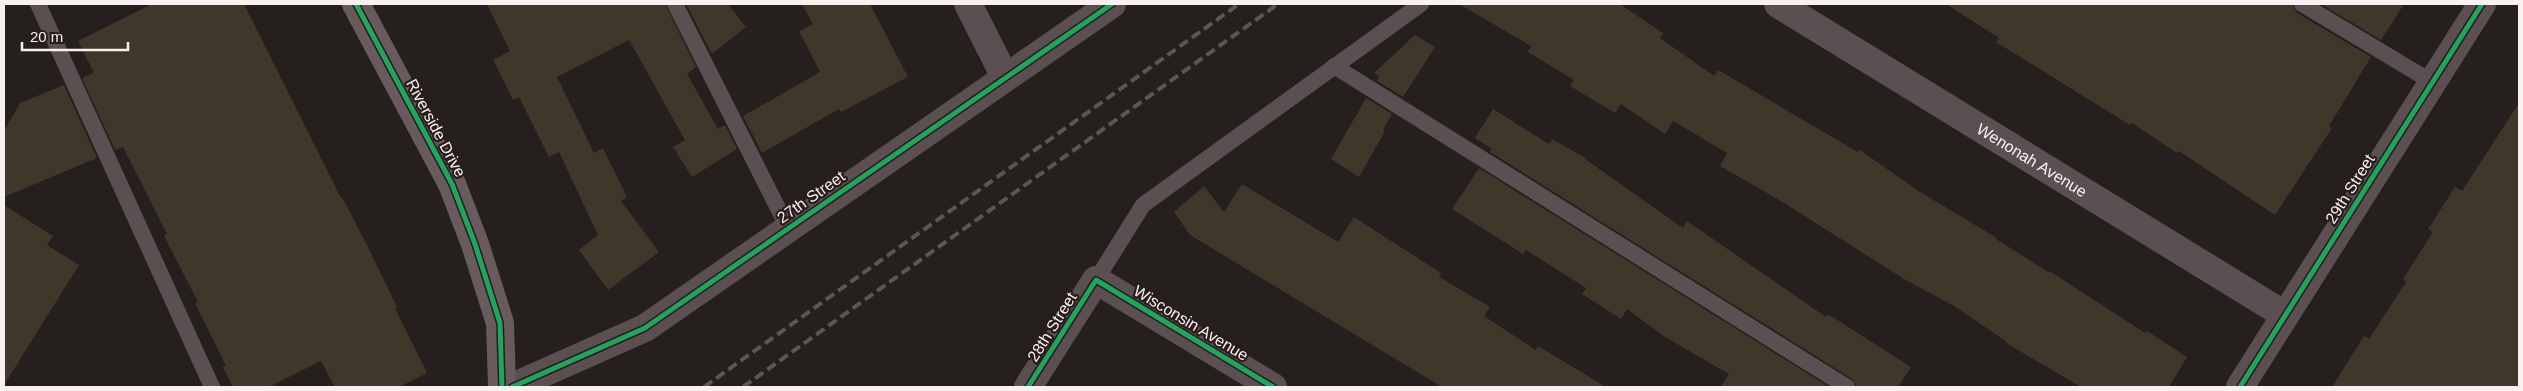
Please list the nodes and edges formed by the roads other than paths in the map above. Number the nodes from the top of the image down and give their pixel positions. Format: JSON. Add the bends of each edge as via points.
{"nodes":[{"id":1,"x":38,"y":4,"type":"edge"},
{"id":2,"x":356,"y":4,"type":"edge"},
{"id":3,"x":675,"y":4,"type":"edge"},
{"id":4,"x":968,"y":4,"type":"edge"},
{"id":5,"x":1112,"y":4,"type":"edge"},
{"id":6,"x":1421,"y":4,"type":"edge"},
{"id":7,"x":1778,"y":4,"type":"edge"},
{"id":8,"x":2302,"y":4,"type":"edge"},
{"id":9,"x":2482,"y":4,"type":"edge"},
{"id":10,"x":1334,"y":66,"type":"junction"},
{"id":11,"x":1005,"y":77,"type":"junction"},
{"id":12,"x":2432,"y":82,"type":"junction"},
{"id":13,"x":788,"y":228,"type":"junction"},
{"id":14,"x":1096,"y":280,"type":"junction"},
{"id":15,"x":2285,"y":315,"type":"junction"},
{"id":16,"x":212,"y":387,"type":"edge"},
{"id":17,"x":502,"y":387,"type":"edge"},
{"id":18,"x":512,"y":387,"type":"edge"},
{"id":19,"x":1028,"y":387,"type":"edge"},
{"id":20,"x":1273,"y":387,"type":"edge"},
{"id":21,"x":1847,"y":387,"type":"edge"},
{"id":22,"x":2240,"y":387,"type":"edge"}],
"edges":[{"from":1,"to":16,"type":"lane"},
{"from":2,"to":17,"type":"street","name":"Riverside Drive","via":[[456,192],[500,323]]},
{"from":3,"to":13,"type":"lane"},
{"from":4,"to":11,"type":"street"},
{"from":5,"to":11,"type":"street","name":"27th Street"},
{"from":6,"to":10,"type":"lane"},
{"from":7,"to":15,"type":"street","name":"Wenonah Avenue"},
{"from":8,"to":12,"type":"lane"},
{"from":9,"to":12,"type":"street","name":"29th Street"},
{"from":10,"to":14,"type":"lane","via":[[1143,205]]},
{"from":10,"to":21,"type":"lane"},
{"from":11,"to":13,"type":"street","name":"27th Street"},
{"from":12,"to":15,"type":"street","name":"29th Street"},
{"from":13,"to":18,"type":"street","name":"27th Street","via":[[645,328]]},
{"from":14,"to":19,"type":"street","name":"28th Street"},
{"from":14,"to":20,"type":"street","name":"Wisconsin Avenue"},
{"from":15,"to":22,"type":"street","name":"29th Street"}]}
